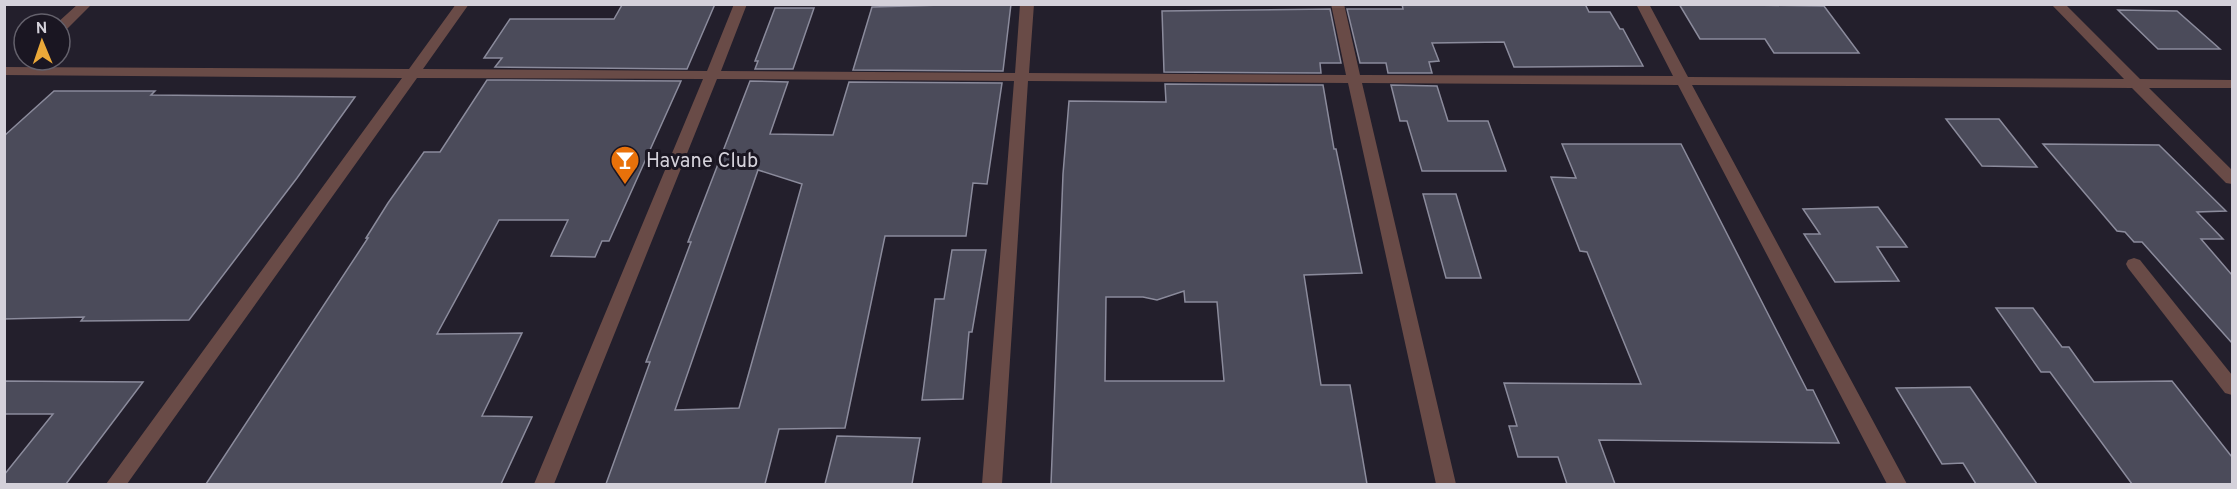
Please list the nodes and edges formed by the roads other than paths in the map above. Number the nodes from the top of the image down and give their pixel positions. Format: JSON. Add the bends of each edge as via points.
{"nodes":[{"id":1,"x":86,"y":4,"type":"edge"},
{"id":2,"x":462,"y":4,"type":"edge"},
{"id":3,"x":741,"y":4,"type":"edge"},
{"id":4,"x":1027,"y":4,"type":"edge"},
{"id":5,"x":1337,"y":4,"type":"edge"},
{"id":6,"x":1642,"y":4,"type":"edge"},
{"id":7,"x":2057,"y":4,"type":"edge"},
{"id":8,"x":72,"y":17,"type":"edge"},
{"id":9,"x":7,"y":73,"type":"edge"},
{"id":10,"x":413,"y":73,"type":"junction"},
{"id":11,"x":712,"y":75,"type":"junction"},
{"id":12,"x":1022,"y":76,"type":"junction"},
{"id":13,"x":1354,"y":79,"type":"junction"},
{"id":14,"x":1684,"y":81,"type":"junction"},
{"id":15,"x":2137,"y":83,"type":"junction"},
{"id":16,"x":2232,"y":84,"type":"edge"},
{"id":17,"x":2232,"y":179,"type":"edge"},
{"id":18,"x":2134,"y":264,"type":"dead end"},
{"id":19,"x":2232,"y":388,"type":"edge"},
{"id":20,"x":116,"y":484,"type":"edge"},
{"id":21,"x":544,"y":484,"type":"edge"},
{"id":22,"x":992,"y":484,"type":"edge"},
{"id":23,"x":1446,"y":484,"type":"edge"},
{"id":24,"x":1897,"y":484,"type":"edge"}],
"edges":[{"from":1,"to":8,"type":"street"},
{"from":2,"to":10,"type":"street"},
{"from":3,"to":11,"type":"street"},
{"from":4,"to":12,"type":"street"},
{"from":5,"to":13,"type":"street"},
{"from":6,"to":14,"type":"street"},
{"from":7,"to":15,"type":"street"},
{"from":9,"to":10,"type":"street"},
{"from":10,"to":11,"type":"street"},
{"from":10,"to":20,"type":"street"},
{"from":11,"to":12,"type":"street"},
{"from":11,"to":21,"type":"street"},
{"from":12,"to":13,"type":"street"},
{"from":12,"to":22,"type":"street"},
{"from":13,"to":14,"type":"street"},
{"from":13,"to":23,"type":"street"},
{"from":14,"to":15,"type":"street"},
{"from":14,"to":24,"type":"street"},
{"from":15,"to":16,"type":"street"},
{"from":15,"to":17,"type":"street"},
{"from":18,"to":19,"type":"street"}]}
